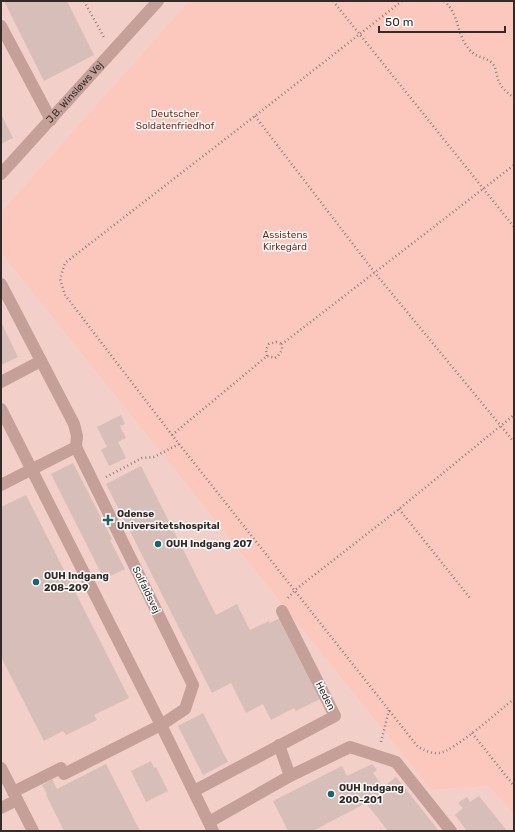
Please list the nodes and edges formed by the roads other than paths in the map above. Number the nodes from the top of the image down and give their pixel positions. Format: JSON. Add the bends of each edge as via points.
{"nodes":[{"id":1,"x":158,"y":1,"type":"edge"},
{"id":2,"x":146,"y":6,"type":"edge"},
{"id":3,"x":1,"y":26,"type":"edge"},
{"id":4,"x":51,"y":120,"type":"junction"},
{"id":5,"x":1,"y":174,"type":"edge"},
{"id":6,"x":1,"y":284,"type":"edge"},
{"id":7,"x":41,"y":361,"type":"junction"},
{"id":8,"x":1,"y":382,"type":"edge"},
{"id":9,"x":1,"y":409,"type":"edge"},
{"id":10,"x":76,"y":447,"type":"junction"},
{"id":11,"x":32,"y":469,"type":"junction"},
{"id":12,"x":1,"y":484,"type":"edge"},
{"id":13,"x":282,"y":611,"type":"road end"},
{"id":14,"x":161,"y":725,"type":"junction"},
{"id":15,"x":279,"y":744,"type":"junction"},
{"id":16,"x":1,"y":768,"type":"edge"},
{"id":17,"x":290,"y":776,"type":"junction"},
{"id":18,"x":194,"y":791,"type":"junction"},
{"id":19,"x":15,"y":796,"type":"junction"},
{"id":20,"x":1,"y":808,"type":"edge"},
{"id":21,"x":211,"y":826,"type":"edge"},
{"id":22,"x":33,"y":831,"type":"edge"},
{"id":23,"x":451,"y":831,"type":"edge"}],
"edges":[{"from":1,"to":2,"type":"street","name":"J.B. Winsløws Vej"},
{"from":2,"to":4,"type":"street","name":"J.B. Winsløws Vej","via":[[112,53]]},
{"from":3,"to":4,"type":"street"},
{"from":4,"to":5,"type":"street","name":"J.B. Winsløws Vej"},
{"from":6,"to":7,"type":"street"},
{"from":7,"to":8,"type":"street"},
{"from":7,"to":10,"type":"street","via":[[74,424]]},
{"from":9,"to":11,"type":"street"},
{"from":10,"to":11,"type":"street"},
{"from":10,"to":14,"type":"street","name":"Solfaldsvej","via":[[193,685],[185,709]]},
{"from":11,"to":12,"type":"street"},
{"from":11,"to":14,"type":"street"},
{"from":13,"to":15,"type":"street","name":"Heden","via":[[335,716]]},
{"from":14,"to":18,"type":"street"},
{"from":14,"to":19,"type":"street","name":"Solfaldsvej","via":[[64,774],[61,768]]},
{"from":15,"to":17,"type":"street"},
{"from":15,"to":18,"type":"street"},
{"from":16,"to":19,"type":"street"},
{"from":17,"to":21,"type":"street"},
{"from":17,"to":23,"type":"street","via":[[350,747],[396,762]]},
{"from":18,"to":21,"type":"street"},
{"from":19,"to":20,"type":"street"},
{"from":19,"to":22,"type":"street"}]}
